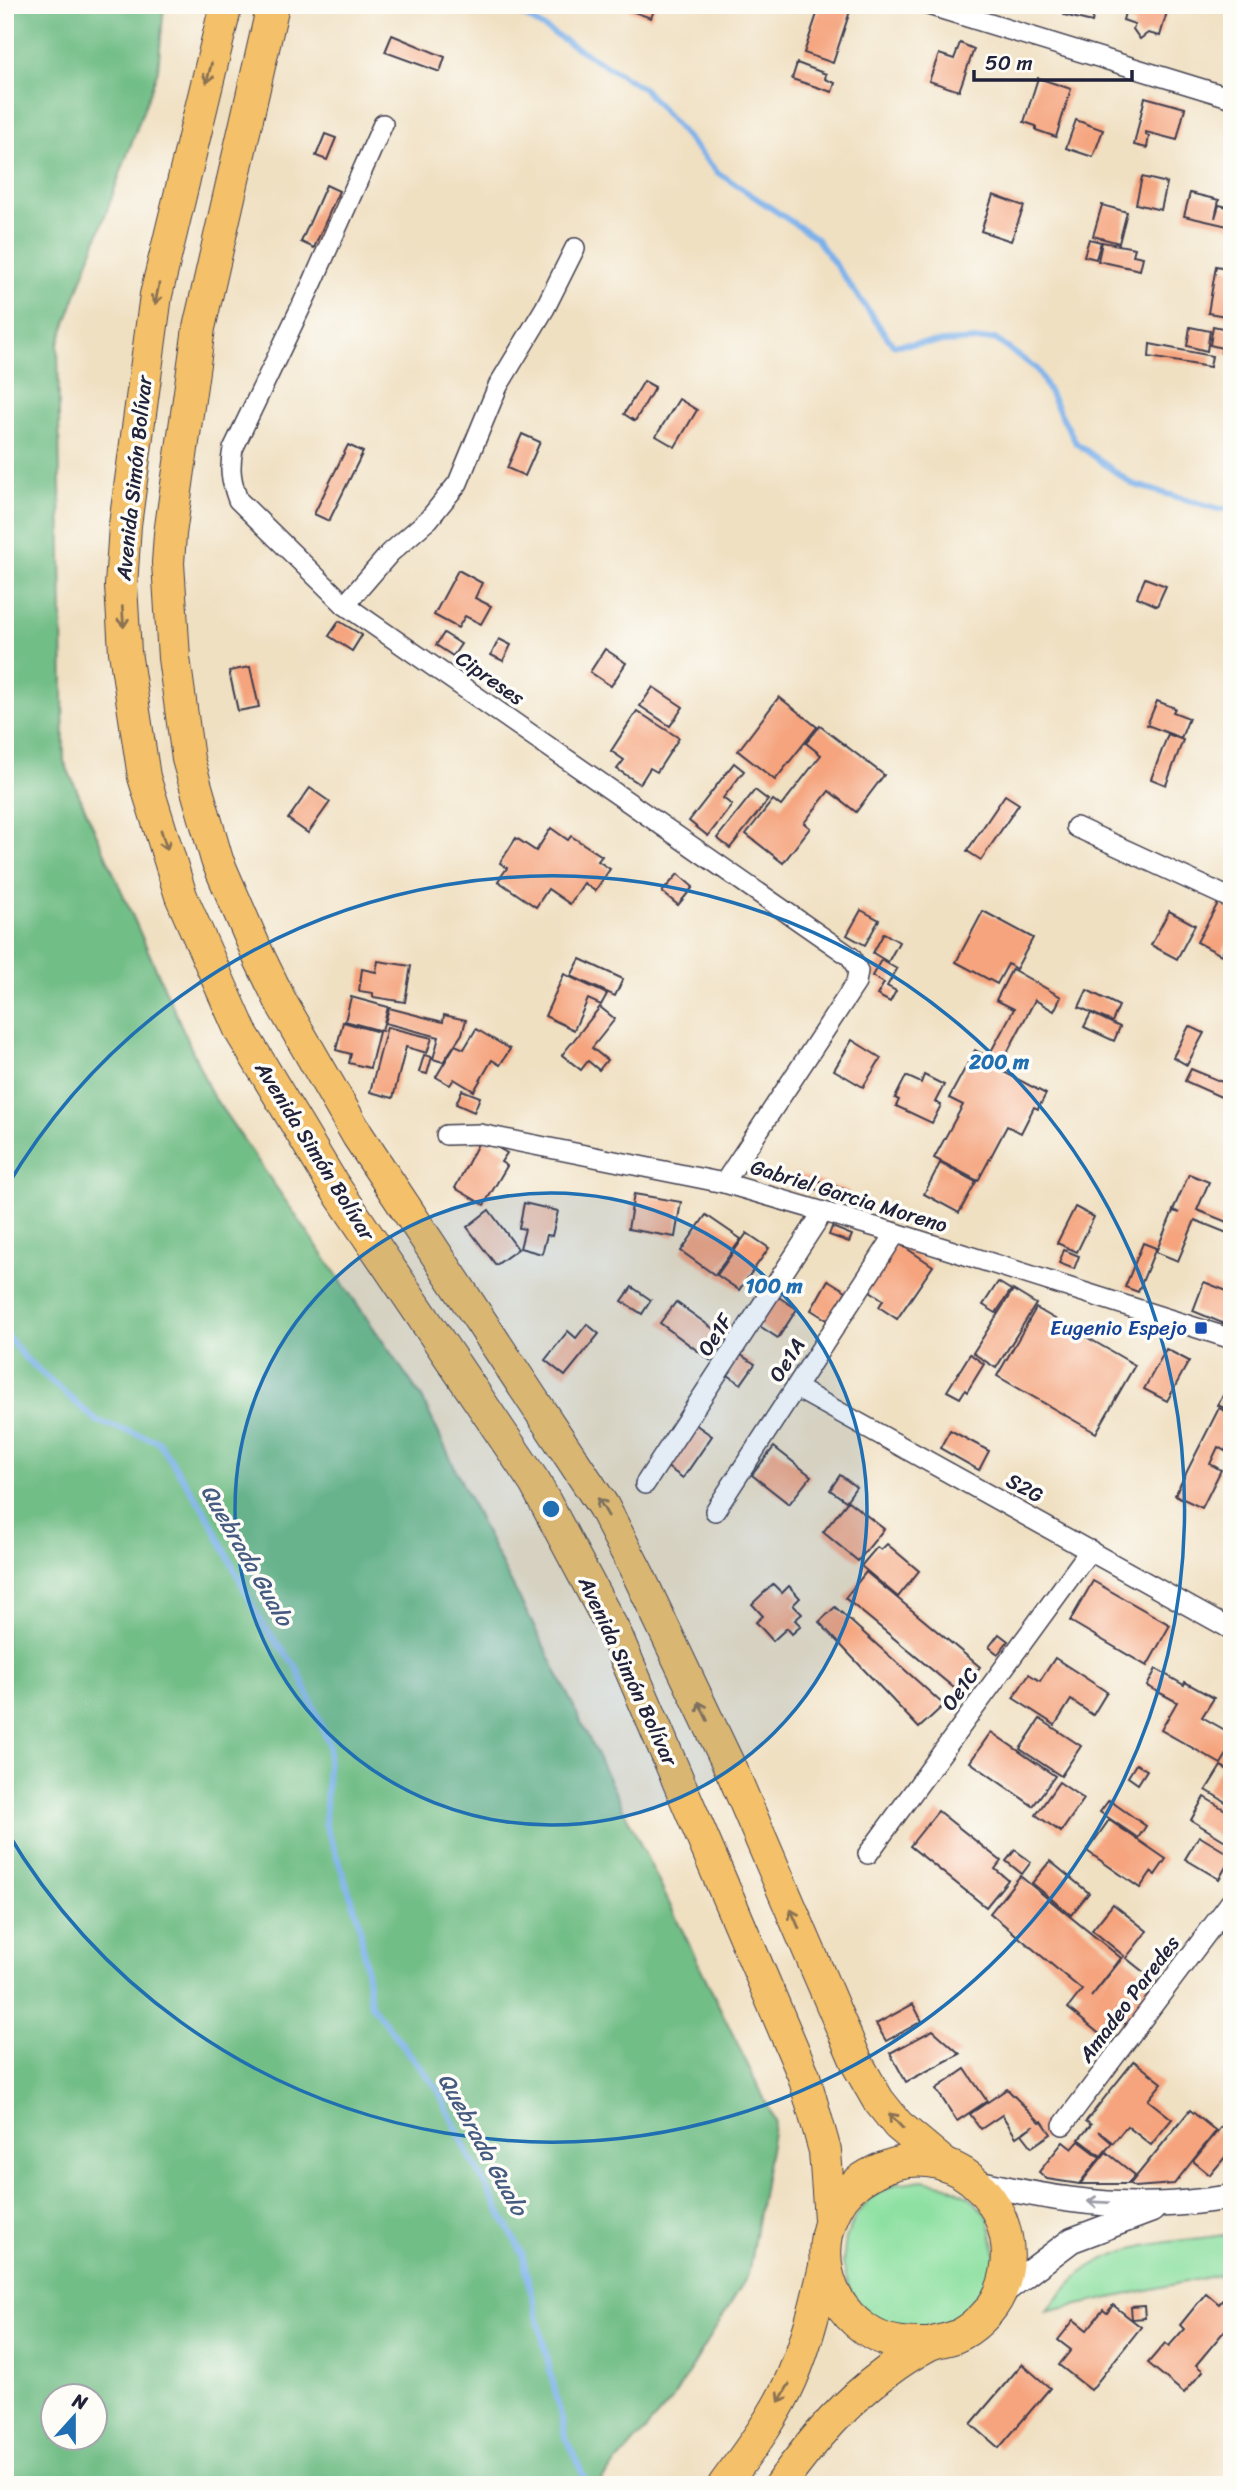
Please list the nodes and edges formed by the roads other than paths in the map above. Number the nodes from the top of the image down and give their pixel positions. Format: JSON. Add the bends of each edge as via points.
{"nodes":[{"id":1,"x":273,"y":5,"type":"edge"},
{"id":2,"x":928,"y":5,"type":"edge"},
{"id":3,"x":226,"y":6,"type":"edge"},
{"id":4,"x":1232,"y":98,"type":"edge"},
{"id":5,"x":383,"y":124,"type":"dead end"},
{"id":6,"x":575,"y":248,"type":"dead end"},
{"id":7,"x":345,"y":605,"type":"junction"},
{"id":8,"x":1076,"y":827,"type":"dead end"},
{"id":9,"x":1232,"y":899,"type":"edge"},
{"id":10,"x":446,"y":1135,"type":"dead end"},
{"id":11,"x":724,"y":1182,"type":"junction"},
{"id":12,"x":823,"y":1212,"type":"junction"},
{"id":13,"x":896,"y":1233,"type":"junction"},
{"id":14,"x":1232,"y":1339,"type":"edge"},
{"id":15,"x":796,"y":1388,"type":"junction"},
{"id":16,"x":645,"y":1484,"type":"dead end"},
{"id":17,"x":715,"y":1511,"type":"dead end"},
{"id":18,"x":1090,"y":1550,"type":"junction"},
{"id":19,"x":1232,"y":1630,"type":"edge"},
{"id":20,"x":868,"y":1854,"type":"dead end"},
{"id":21,"x":1232,"y":1900,"type":"edge"},
{"id":22,"x":1063,"y":2125,"type":"dead end"},
{"id":23,"x":947,"y":2166,"type":"junction"},
{"id":24,"x":976,"y":2182,"type":"junction"},
{"id":25,"x":1232,"y":2197,"type":"edge"},
{"id":26,"x":1166,"y":2205,"type":"junction"},
{"id":27,"x":831,"y":2219,"type":"junction"},
{"id":28,"x":825,"y":2266,"type":"junction"},
{"id":29,"x":999,"y":2295,"type":"junction"},
{"id":30,"x":930,"y":2344,"type":"junction"},
{"id":31,"x":724,"y":2485,"type":"edge"},
{"id":32,"x":780,"y":2485,"type":"edge"}],
"edges":[{"from":23,"to":1,"type":"highway","name":"Avenida Simón Bolívar","one_way":true,"via":[[898,2125],[858,2065],[734,1776],[603,1506],[358,1136],[282,1004],[216,860],[188,759],[174,658],[168,563],[199,328]]},
{"from":2,"to":4,"type":"street"},
{"from":3,"to":27,"type":"highway","name":"Avenida Simón Bolívar","one_way":true,"via":[[156,295],[125,525],[121,586],[125,652],[144,777],[181,896],[241,1032],[332,1183],[535,1483],[616,1635],[804,2076],[825,2151]]},
{"from":5,"to":7,"type":"street","name":"Cipreses","via":[[229,465],[237,500]]},
{"from":6,"to":7,"type":"street","via":[[498,386],[458,483]]},
{"from":7,"to":11,"type":"street","name":"Cipreses","via":[[851,957],[858,971],[856,983]]},
{"from":8,"to":9,"type":"street"},
{"from":10,"to":11,"type":"street","name":"Gabriel Garcia Moreno","via":[[480,1134]]},
{"from":11,"to":12,"type":"street","name":"Gabriel Garcia Moreno"},
{"from":12,"to":13,"type":"street","name":"Gabriel Garcia Moreno"},
{"from":12,"to":16,"type":"street","name":"Oe1F"},
{"from":13,"to":14,"type":"street","name":"Gabriel Garcia Moreno"},
{"from":13,"to":15,"type":"street","name":"Oe1A"},
{"from":15,"to":17,"type":"street","name":"Oe1A"},
{"from":15,"to":18,"type":"street","name":"S2G"},
{"from":18,"to":19,"type":"street","name":"S2G"},
{"from":18,"to":20,"type":"street","name":"Oe1C"},
{"from":21,"to":22,"type":"street","name":"Amadeo Paredes"},
{"from":23,"to":24,"type":"highway"},
{"from":23,"to":27,"type":"highway","via":[[920,2161],[883,2168],[845,2195]]},
{"from":26,"to":24,"type":"street","one_way":true,"via":[[1093,2203]]},
{"from":24,"to":29,"type":"highway","via":[[996,2206],[1008,2235],[1009,2266]]},
{"from":25,"to":26,"type":"street"},
{"from":26,"to":29,"type":"street","via":[[1072,2240]]},
{"from":27,"to":28,"type":"highway"},
{"from":28,"to":30,"type":"highway","via":[[834,2293],[850,2317],[874,2334],[901,2344]]},
{"from":28,"to":31,"type":"highway","one_way":true,"via":[[810,2330],[790,2383]]},
{"from":29,"to":30,"type":"highway","via":[[982,2319],[958,2336]]},
{"from":30,"to":32,"type":"highway","via":[[839,2411]]}]}
